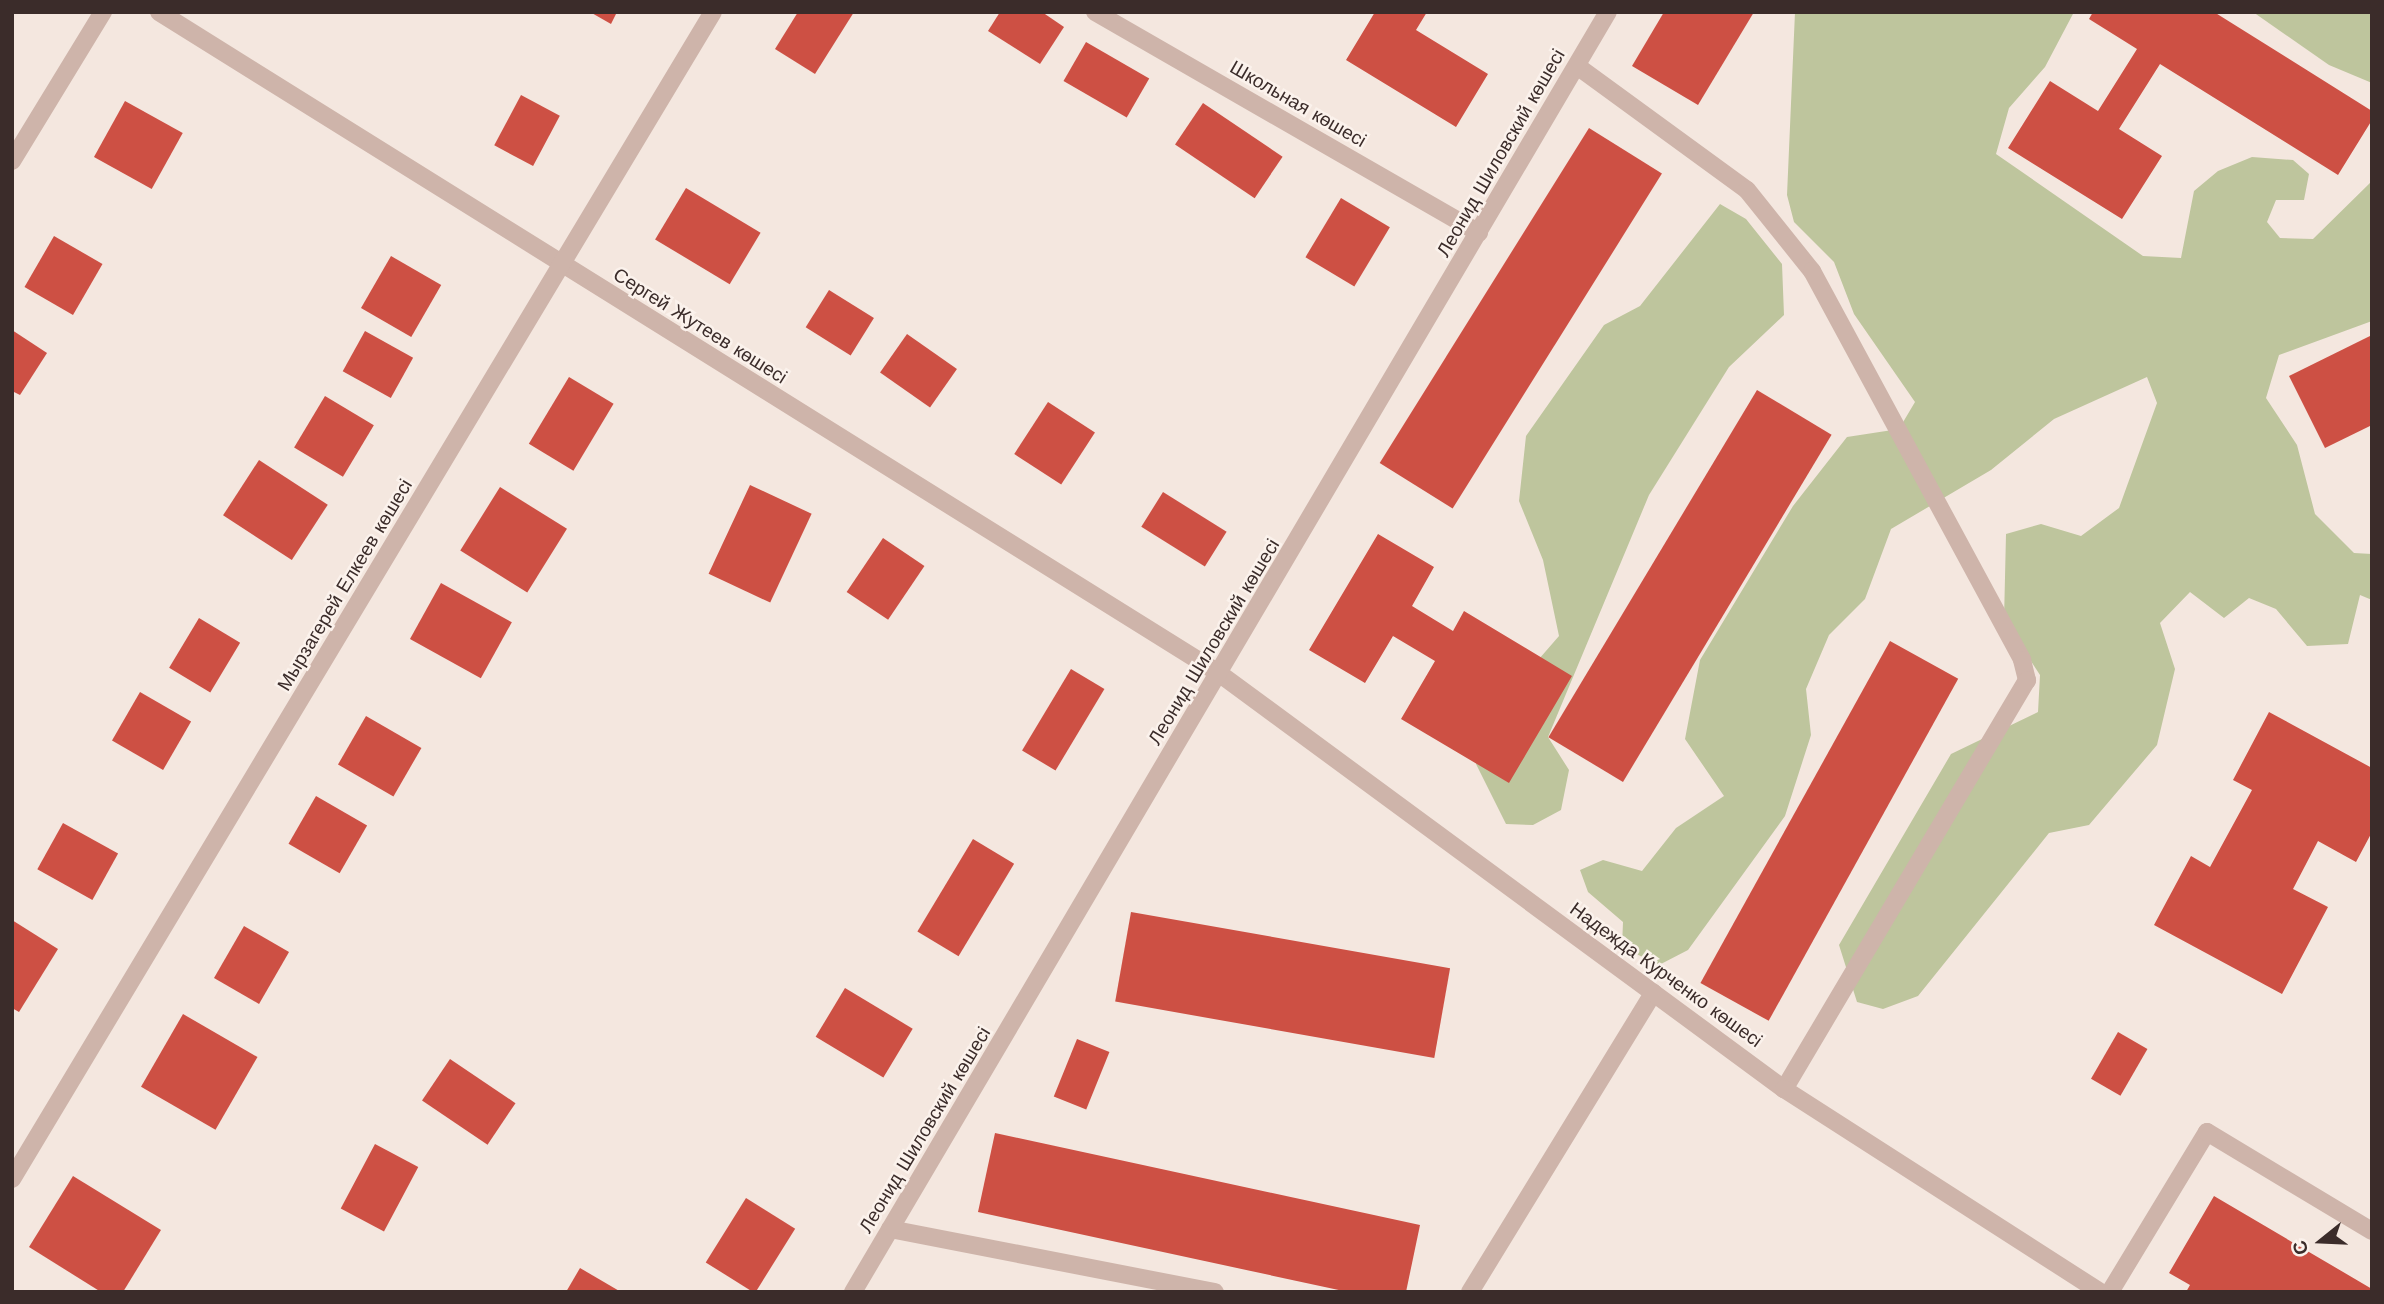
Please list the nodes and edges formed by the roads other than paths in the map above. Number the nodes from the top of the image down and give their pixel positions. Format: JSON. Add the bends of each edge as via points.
{"nodes":[{"id":1,"x":103,"y":12,"type":"edge"},
{"id":2,"x":159,"y":12,"type":"edge"},
{"id":3,"x":713,"y":12,"type":"edge"},
{"id":4,"x":1095,"y":12,"type":"edge"},
{"id":5,"x":1608,"y":12,"type":"edge"},
{"id":6,"x":1577,"y":66,"type":"junction"},
{"id":7,"x":12,"y":160,"type":"edge"},
{"id":8,"x":1479,"y":233,"type":"junction"},
{"id":9,"x":562,"y":265,"type":"junction"},
{"id":10,"x":1220,"y":674,"type":"junction"},
{"id":11,"x":1653,"y":993,"type":"junction"},
{"id":12,"x":1784,"y":1089,"type":"junction"},
{"id":13,"x":12,"y":1179,"type":"edge"},
{"id":14,"x":890,"y":1229,"type":"junction"},
{"id":15,"x":2372,"y":1231,"type":"edge"},
{"id":16,"x":853,"y":1292,"type":"edge"},
{"id":17,"x":1215,"y":1292,"type":"edge"},
{"id":18,"x":1470,"y":1292,"type":"edge"},
{"id":19,"x":2100,"y":1292,"type":"edge"},
{"id":20,"x":2110,"y":1292,"type":"edge"}],
"edges":[{"from":1,"to":7,"type":"street"},
{"from":2,"to":9,"type":"street","name":"Сергей Жутеев көшесі"},
{"from":3,"to":9,"type":"street","name":"Мырзагерей Елкеев көшесі"},
{"from":4,"to":8,"type":"street","name":"Школьная көшесі"},
{"from":5,"to":6,"type":"street","name":"Леонид Шиловский көшесі"},
{"from":6,"to":8,"type":"street","name":"Леонид Шиловский көшесі"},
{"from":6,"to":12,"type":"street","via":[[1747,190],[1812,271],[2022,660],[2027,680]]},
{"from":8,"to":10,"type":"street","name":"Леонид Шиловский көшесі"},
{"from":9,"to":10,"type":"street","name":"Сергей Жутеев көшесі"},
{"from":9,"to":13,"type":"street","name":"Мырзагерей Елкеев көшесі"},
{"from":10,"to":11,"type":"street","name":"Надежда Курченко көшесі"},
{"from":10,"to":14,"type":"street","name":"Леонид Шиловский көшесі"},
{"from":11,"to":12,"type":"street","name":"Надежда Курченко көшесі"},
{"from":11,"to":18,"type":"street"},
{"from":12,"to":19,"type":"street","name":"Надежда Курченко көшесі"},
{"from":14,"to":16,"type":"street","name":"Леонид Шиловский көшесі"},
{"from":14,"to":17,"type":"street"},
{"from":15,"to":20,"type":"street","via":[[2207,1132]]}]}
